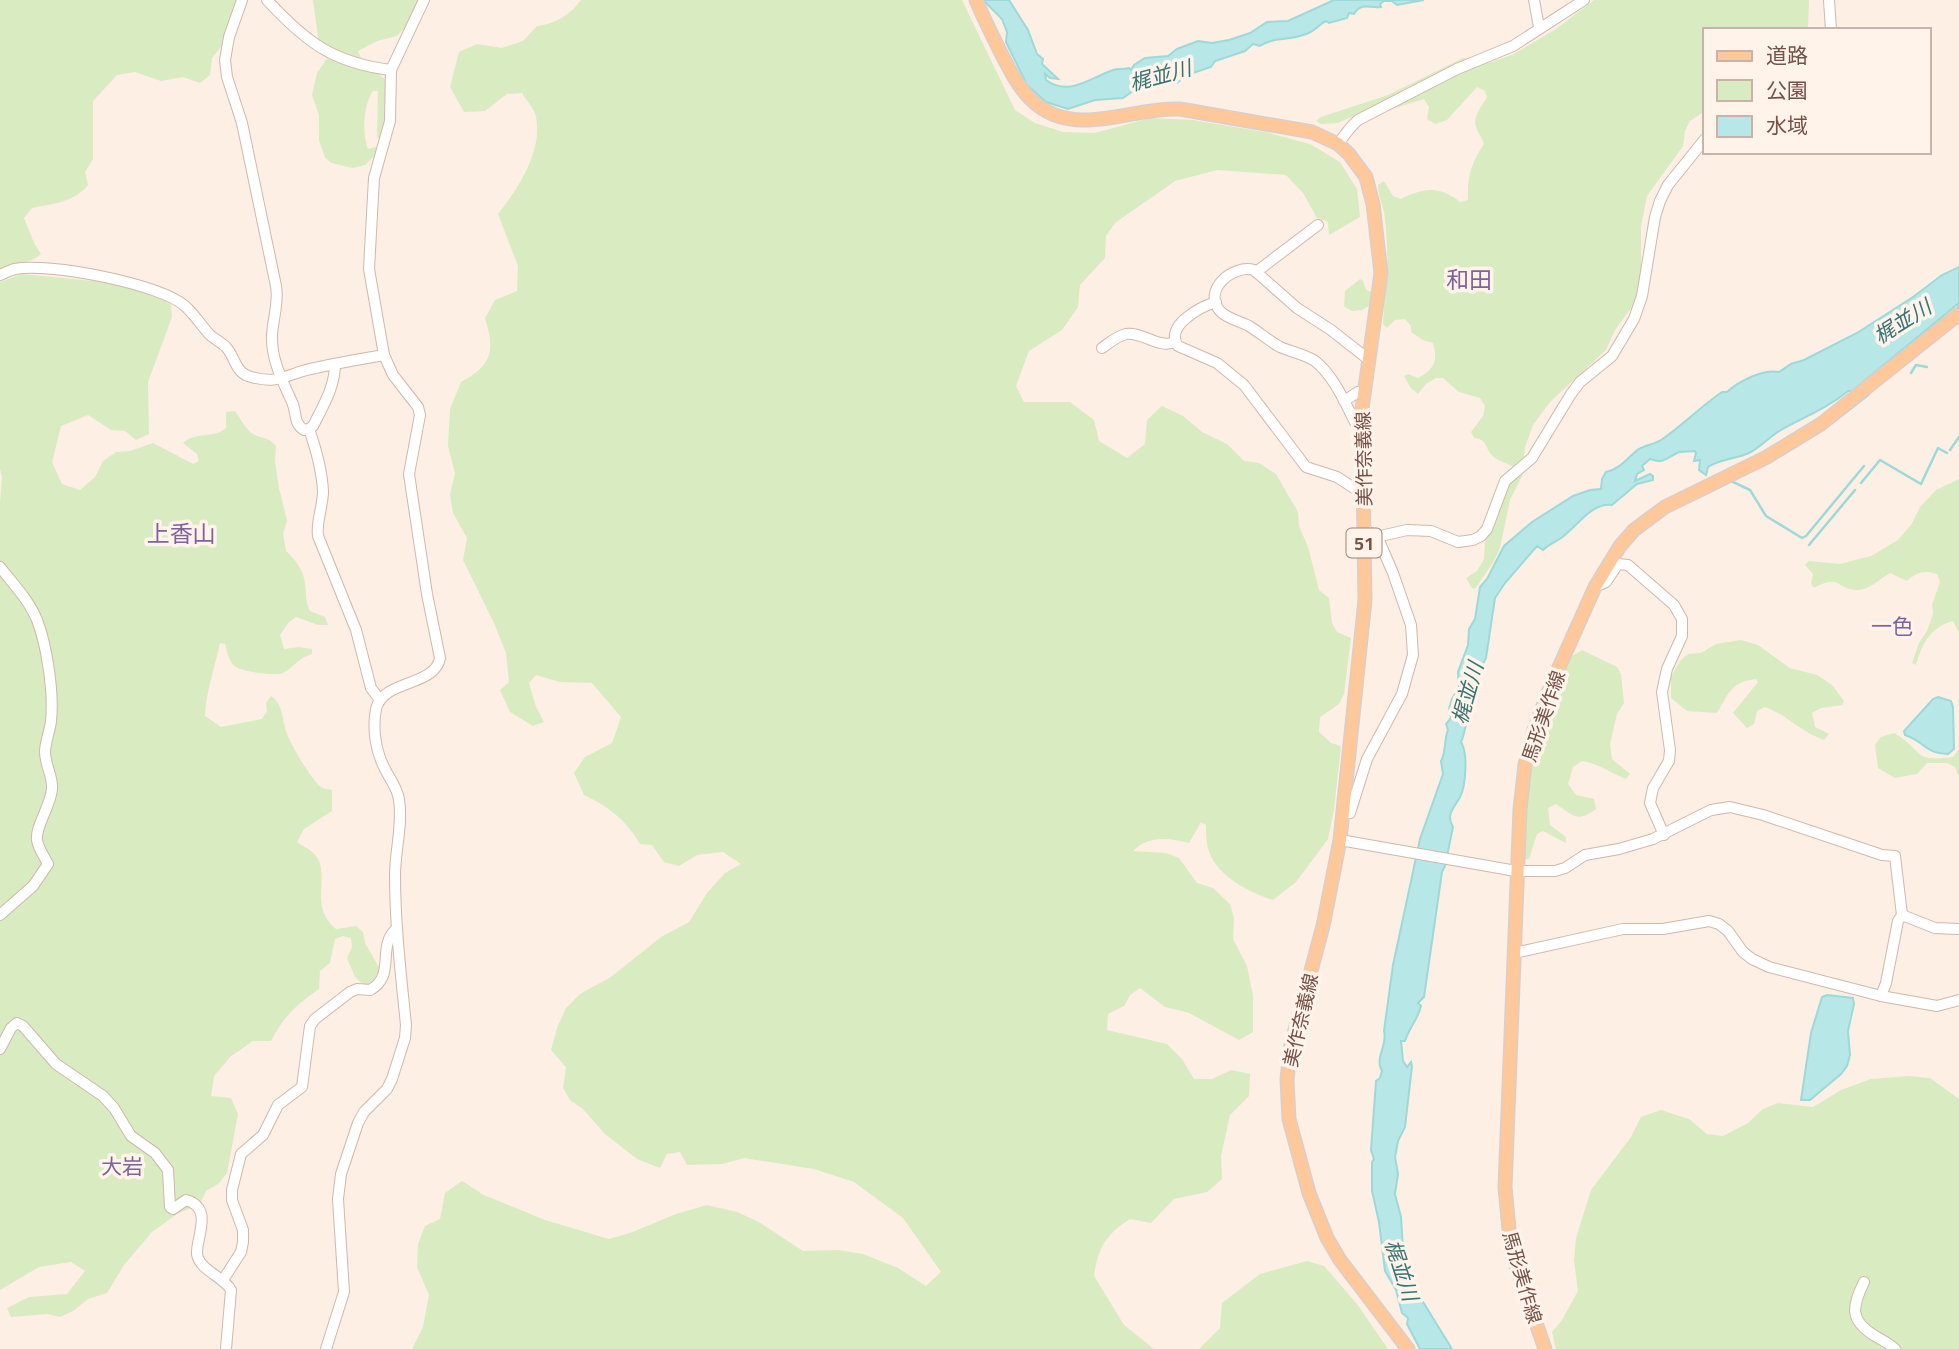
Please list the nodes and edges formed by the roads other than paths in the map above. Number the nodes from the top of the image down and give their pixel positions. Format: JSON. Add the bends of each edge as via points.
{"nodes":[{"id":1,"x":242,"y":0,"type":"edge"},
{"id":2,"x":267,"y":0,"type":"edge"},
{"id":3,"x":424,"y":0,"type":"edge"},
{"id":4,"x":976,"y":0,"type":"edge"},
{"id":5,"x":1534,"y":0,"type":"edge"},
{"id":6,"x":1584,"y":0,"type":"edge"},
{"id":7,"x":1829,"y":0,"type":"edge"},
{"id":8,"x":1539,"y":27,"type":"junction"},
{"id":9,"x":1831,"y":28,"type":"edge"},
{"id":10,"x":391,"y":70,"type":"junction"},
{"id":11,"x":1703,"y":141,"type":"edge"},
{"id":12,"x":1338,"y":144,"type":"junction"},
{"id":13,"x":1318,"y":225,"type":"dead end"},
{"id":14,"x":1256,"y":272,"type":"junction"},
{"id":15,"x":0,"y":275,"type":"edge"},
{"id":16,"x":1216,"y":302,"type":"junction"},
{"id":17,"x":1959,"y":314,"type":"edge"},
{"id":18,"x":1175,"y":342,"type":"junction"},
{"id":19,"x":1102,"y":348,"type":"dead end"},
{"id":20,"x":384,"y":355,"type":"junction"},
{"id":21,"x":1368,"y":359,"type":"junction"},
{"id":22,"x":335,"y":364,"type":"junction"},
{"id":23,"x":281,"y":380,"type":"junction"},
{"id":24,"x":1363,"y":392,"type":"junction"},
{"id":25,"x":1344,"y":401,"type":"junction"},
{"id":26,"x":1362,"y":428,"type":"junction"},
{"id":27,"x":309,"y":429,"type":"junction"},
{"id":28,"x":1363,"y":494,"type":"junction"},
{"id":29,"x":1364,"y":528,"type":"junction"},
{"id":30,"x":1376,"y":537,"type":"junction"},
{"id":31,"x":0,"y":567,"type":"edge"},
{"id":32,"x":1595,"y":587,"type":"junction"},
{"id":33,"x":380,"y":700,"type":"junction"},
{"id":34,"x":1343,"y":812,"type":"junction"},
{"id":35,"x":1664,"y":835,"type":"junction"},
{"id":36,"x":1340,"y":840,"type":"junction"},
{"id":37,"x":1516,"y":871,"type":"junction"},
{"id":38,"x":0,"y":915,"type":"edge"},
{"id":39,"x":1902,"y":915,"type":"junction"},
{"id":40,"x":1959,"y":929,"type":"edge"},
{"id":41,"x":396,"y":930,"type":"junction"},
{"id":42,"x":1514,"y":953,"type":"junction"},
{"id":43,"x":1881,"y":996,"type":"junction"},
{"id":44,"x":1959,"y":1000,"type":"edge"},
{"id":45,"x":0,"y":1049,"type":"edge"},
{"id":46,"x":223,"y":1280,"type":"junction"},
{"id":47,"x":1864,"y":1282,"type":"dead end"},
{"id":48,"x":226,"y":1349,"type":"edge"},
{"id":49,"x":326,"y":1349,"type":"edge"},
{"id":50,"x":1408,"y":1349,"type":"edge"},
{"id":51,"x":1545,"y":1349,"type":"edge"},
{"id":52,"x":1895,"y":1349,"type":"edge"}],
"edges":[{"from":1,"to":23,"type":"street","via":[[225,60],[276,286],[272,344]]},
{"from":2,"to":10,"type":"street","via":[[329,54]]},
{"from":3,"to":10,"type":"street"},
{"from":4,"to":12,"type":"main road","name":"美作奈義線","number":"51","via":[[1027,97],[1063,118],[1085,120],[1180,109],[1298,128]]},
{"from":5,"to":8,"type":"street"},
{"from":6,"to":8,"type":"street"},
{"from":7,"to":9,"type":"street"},
{"from":8,"to":12,"type":"street","via":[[1513,46],[1358,120]]},
{"from":10,"to":20,"type":"street","via":[[390,121],[374,178],[369,241],[369,269]]},
{"from":11,"to":30,"type":"street","via":[[1660,201],[1634,319],[1612,356],[1571,394],[1532,458],[1505,481],[1487,529],[1464,542],[1423,530]]},
{"from":12,"to":21,"type":"main road","name":"美作奈義線","number":"51","via":[[1361,167],[1373,204],[1381,273]]},
{"from":13,"to":14,"type":"street"},
{"from":14,"to":16,"type":"street","via":[[1242,268],[1229,274],[1215,291]]},
{"from":14,"to":21,"type":"street"},
{"from":15,"to":23,"type":"street","via":[[39,268],[108,276],[168,294],[225,347],[239,371]]},
{"from":16,"to":18,"type":"street","via":[[1184,320]]},
{"from":16,"to":25,"type":"street","via":[[1226,316],[1315,361]]},
{"from":17,"to":32,"type":"main road","name":"馬形美作線","via":[[1809,432],[1651,517],[1620,546]]},
{"from":18,"to":19,"type":"street","via":[[1164,345],[1125,334]]},
{"from":18,"to":28,"type":"street","via":[[1217,363],[1244,384],[1306,467],[1337,477]]},
{"from":20,"to":22,"type":"street"},
{"from":20,"to":33,"type":"street","via":[[420,415],[409,474],[440,658],[432,671]]},
{"from":21,"to":24,"type":"main road","name":"美作奈義線","number":"51"},
{"from":22,"to":23,"type":"street"},
{"from":22,"to":27,"type":"street","via":[[330,390]]},
{"from":23,"to":27,"type":"street","via":[[296,421]]},
{"from":24,"to":25,"type":"street"},
{"from":24,"to":26,"type":"main road","name":"美作奈義線","number":"51"},
{"from":25,"to":26,"type":"street"},
{"from":26,"to":28,"type":"main road","name":"美作奈義線","number":"51"},
{"from":27,"to":33,"type":"street","via":[[323,491],[318,536],[356,630],[371,688]]},
{"from":28,"to":29,"type":"main road","name":"美作奈義線","number":"51"},
{"from":29,"to":30,"type":"street"},
{"from":29,"to":34,"type":"main road","name":"美作奈義線","number":"51","via":[[1365,600]]},
{"from":30,"to":34,"type":"street","via":[[1411,625],[1413,655],[1402,694],[1367,759],[1350,813]]},
{"from":31,"to":38,"type":"street","via":[[26,600],[43,645],[50,682],[51,719],[45,749],[52,788],[37,834],[48,864],[33,886]]},
{"from":32,"to":35,"type":"street","via":[[1606,582],[1618,564],[1628,565],[1674,605],[1682,619],[1682,636],[1662,692],[1669,761],[1650,803]]},
{"from":32,"to":37,"type":"main road","name":"馬形美作線","via":[[1534,730],[1525,765]]},
{"from":33,"to":41,"type":"street","via":[[374,734],[400,812]]},
{"from":34,"to":36,"type":"main road","name":"美作奈義線","number":"51"},
{"from":35,"to":37,"type":"street","via":[[1585,855],[1565,869]]},
{"from":35,"to":39,"type":"street","via":[[1718,808],[1738,808],[1895,856]]},
{"from":36,"to":37,"type":"street"},
{"from":36,"to":50,"type":"main road","name":"美作奈義線","number":"51","via":[[1291,1045],[1289,1119],[1327,1238]]},
{"from":37,"to":42,"type":"main road","name":"馬形美作線"},
{"from":39,"to":40,"type":"street","via":[[1935,929]]},
{"from":39,"to":43,"type":"street"},
{"from":41,"to":46,"type":"street","via":[[390,935],[382,982],[370,990],[350,992],[315,1019],[307,1033],[302,1087],[278,1105],[263,1135],[241,1154],[232,1200],[243,1242]]},
{"from":41,"to":49,"type":"street","via":[[405,1038],[387,1089],[358,1123],[341,1174],[338,1199],[344,1292]]},
{"from":42,"to":43,"type":"street","via":[[1623,929],[1663,929],[1709,921],[1728,930],[1742,952],[1769,967]]},
{"from":42,"to":51,"type":"main road","name":"馬形美作線","via":[[1507,1218],[1511,1251]]},
{"from":43,"to":44,"type":"street","via":[[1937,1006]]},
{"from":45,"to":46,"type":"street","via":[[17,1023],[56,1064],[103,1096],[131,1136],[155,1153],[168,1170],[170,1207],[186,1200],[197,1209],[203,1222],[199,1260]]},
{"from":46,"to":48,"type":"street","via":[[232,1294]]},
{"from":47,"to":52,"type":"street","via":[[1855,1300],[1856,1317],[1861,1326]]}]}
